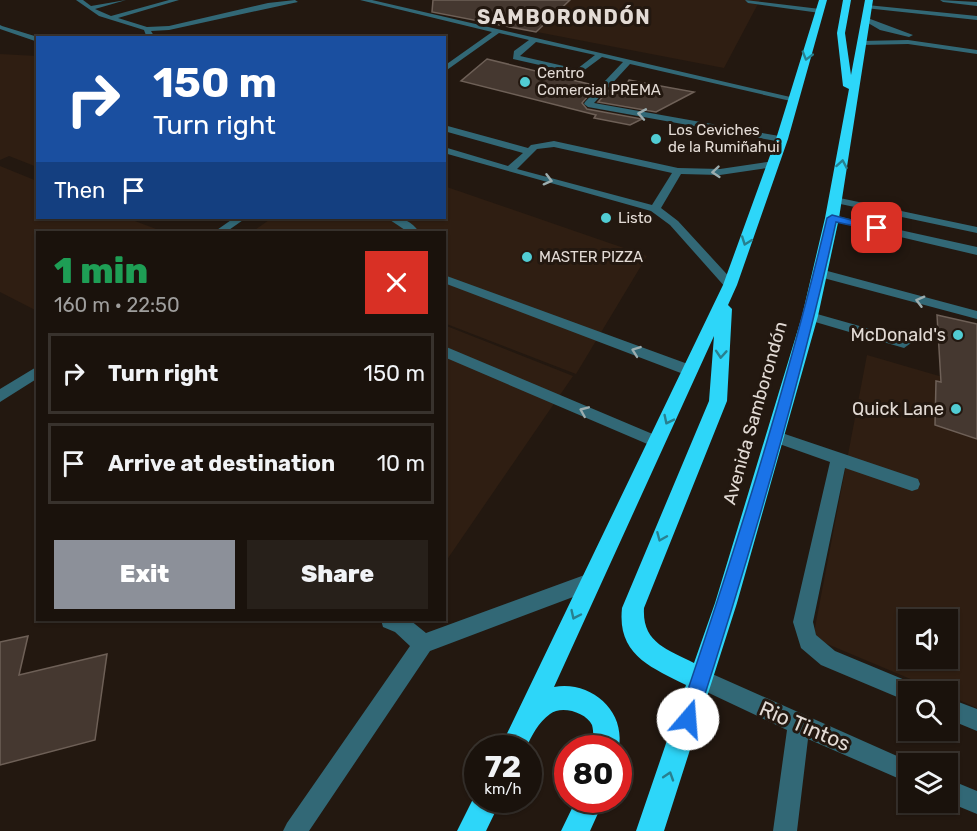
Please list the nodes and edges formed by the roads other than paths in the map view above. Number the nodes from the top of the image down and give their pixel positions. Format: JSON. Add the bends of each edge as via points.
{"nodes":[{"id":1,"x":79,"y":0,"type":"edge"},
{"id":2,"x":123,"y":0,"type":"edge"},
{"id":3,"x":176,"y":0,"type":"edge"},
{"id":4,"x":363,"y":0,"type":"edge"},
{"id":5,"x":847,"y":0,"type":"edge"},
{"id":6,"x":943,"y":0,"type":"edge"},
{"id":7,"x":297,"y":1,"type":"edge"},
{"id":8,"x":748,"y":1,"type":"edge"},
{"id":9,"x":977,"y":4,"type":"edge"},
{"id":10,"x":821,"y":6,"type":"edge"},
{"id":11,"x":870,"y":6,"type":"edge"},
{"id":12,"x":89,"y":8,"type":"junction"},
{"id":13,"x":111,"y":18,"type":"junction"},
{"id":14,"x":977,"y":18,"type":"edge"},
{"id":15,"x":0,"y":27,"type":"edge"},
{"id":16,"x":209,"y":28,"type":"dead end"},
{"id":17,"x":147,"y":29,"type":"junction"},
{"id":18,"x":498,"y":31,"type":"junction"},
{"id":19,"x":150,"y":36,"type":"edge"},
{"id":20,"x":36,"y":38,"type":"edge"},
{"id":21,"x":534,"y":40,"type":"junction"},
{"id":22,"x":861,"y":43,"type":"junction"},
{"id":23,"x":463,"y":46,"type":"dead end"},
{"id":24,"x":977,"y":46,"type":"edge"},
{"id":25,"x":474,"y":48,"type":"junction"},
{"id":26,"x":977,"y":52,"type":"edge"},
{"id":27,"x":600,"y":55,"type":"junction"},
{"id":28,"x":628,"y":61,"type":"junction"},
{"id":29,"x":446,"y":68,"type":"edge"},
{"id":30,"x":795,"y":99,"type":"junction"},
{"id":31,"x":851,"y":109,"type":"junction"},
{"id":32,"x":446,"y":129,"type":"edge"},
{"id":33,"x":782,"y":139,"type":"junction"},
{"id":34,"x":446,"y":151,"type":"edge"},
{"id":35,"x":528,"y":151,"type":"junction"},
{"id":36,"x":774,"y":164,"type":"junction"},
{"id":37,"x":510,"y":170,"type":"junction"},
{"id":38,"x":678,"y":171,"type":"junction"},
{"id":39,"x":655,"y":209,"type":"junction"},
{"id":40,"x":834,"y":209,"type":"junction"},
{"id":41,"x":239,"y":219,"type":"edge"},
{"id":42,"x":394,"y":219,"type":"edge"},
{"id":43,"x":977,"y":230,"type":"edge"},
{"id":44,"x":221,"y":231,"type":"edge"},
{"id":45,"x":412,"y":231,"type":"edge"},
{"id":46,"x":977,"y":251,"type":"edge"},
{"id":47,"x":820,"y":273,"type":"junction"},
{"id":48,"x":446,"y":280,"type":"edge"},
{"id":49,"x":728,"y":290,"type":"junction"},
{"id":50,"x":977,"y":315,"type":"edge"},
{"id":51,"x":810,"y":316,"type":"junction"},
{"id":52,"x":904,"y":343,"type":"dead end"},
{"id":53,"x":446,"y":352,"type":"edge"},
{"id":54,"x":691,"y":371,"type":"junction"},
{"id":55,"x":36,"y":372,"type":"edge"},
{"id":56,"x":0,"y":396,"type":"edge"},
{"id":57,"x":776,"y":437,"type":"junction"},
{"id":58,"x":657,"y":442,"type":"junction"},
{"id":59,"x":839,"y":459,"type":"junction"},
{"id":60,"x":912,"y":484,"type":"dead end"},
{"id":61,"x":590,"y":582,"type":"junction"},
{"id":62,"x":392,"y":621,"type":"edge"},
{"id":63,"x":423,"y":644,"type":"junction"},
{"id":64,"x":701,"y":679,"type":"junction"},
{"id":65,"x":898,"y":687,"type":"edge"},
{"id":66,"x":958,"y":712,"type":"edge"},
{"id":67,"x":977,"y":720,"type":"edge"},
{"id":68,"x":527,"y":721,"type":"junction"},
{"id":69,"x":800,"y":723,"type":"junction"},
{"id":70,"x":520,"y":735,"type":"edge"},
{"id":71,"x":607,"y":735,"type":"edge"},
{"id":72,"x":898,"y":767,"type":"edge"},
{"id":73,"x":958,"y":794,"type":"edge"},
{"id":74,"x":977,"y":803,"type":"edge"},
{"id":75,"x":480,"y":813,"type":"edge"},
{"id":76,"x":584,"y":813,"type":"edge"},
{"id":77,"x":295,"y":831,"type":"edge"},
{"id":78,"x":471,"y":831,"type":"edge"},
{"id":79,"x":575,"y":831,"type":"edge"},
{"id":80,"x":650,"y":831,"type":"edge"},
{"id":81,"x":784,"y":831,"type":"edge"}],
"edges":[{"from":1,"to":12,"type":"street"},
{"from":2,"to":12,"type":"street"},
{"from":3,"to":13,"type":"street"},
{"from":4,"to":18,"type":"street"},
{"from":5,"to":31,"type":"highway","via":[[842,33]]},
{"from":6,"to":9,"type":"street"},
{"from":7,"to":16,"type":"street"},
{"from":7,"to":17,"type":"street","via":[[169,28]]},
{"from":8,"to":10,"type":"street"},
{"from":10,"to":30,"type":"highway","one_way":true},
{"from":11,"to":14,"type":"street"},
{"from":11,"to":22,"type":"highway","name":"Avenida Samborondón"},
{"from":11,"to":24,"type":"street","via":[[896,32]]},
{"from":12,"to":13,"type":"street"},
{"from":13,"to":17,"type":"street"},
{"from":15,"to":20,"type":"street"},
{"from":17,"to":19,"type":"street"},
{"from":18,"to":21,"type":"street"},
{"from":18,"to":25,"type":"street"},
{"from":21,"to":27,"type":"street"},
{"from":21,"to":27,"type":"street","via":[[516,57],[579,72]]},
{"from":22,"to":26,"type":"street","via":[[908,42]]},
{"from":22,"to":31,"type":"highway","name":"Avenida Samborondón"},
{"from":23,"to":25,"type":"street"},
{"from":25,"to":29,"type":"street"},
{"from":27,"to":28,"type":"street"},
{"from":28,"to":30,"type":"street"},
{"from":33,"to":28,"type":"street","one_way":true,"via":[[588,104]]},
{"from":30,"to":33,"type":"highway"},
{"from":40,"to":31,"type":"highway","name":"Avenida Samborondón","one_way":true},
{"from":32,"to":35,"type":"street"},
{"from":33,"to":36,"type":"highway"},
{"from":34,"to":37,"type":"street"},
{"from":35,"to":37,"type":"street"},
{"from":35,"to":38,"type":"street","via":[[554,144]]},
{"from":36,"to":38,"type":"street","one_way":true,"via":[[720,172]]},
{"from":36,"to":49,"type":"highway","one_way":true},
{"from":37,"to":39,"type":"street","one_way":true},
{"from":38,"to":39,"type":"street"},
{"from":39,"to":49,"type":"street","via":[[674,223]]},
{"from":40,"to":43,"type":"street"},
{"from":40,"to":46,"type":"street"},
{"from":40,"to":47,"type":"highway","name":"Avenida Samborondón"},
{"from":41,"to":44,"type":"street"},
{"from":42,"to":45,"type":"street"},
{"from":50,"to":47,"type":"street","one_way":true},
{"from":47,"to":51,"type":"highway","name":"Avenida Samborondón"},
{"from":54,"to":48,"type":"street","one_way":true},
{"from":49,"to":54,"type":"highway"},
{"from":49,"to":64,"type":"highway","one_way":true,"via":[[718,401],[633,608],[632,624],[637,639],[649,651]]},
{"from":51,"to":52,"type":"street"},
{"from":51,"to":57,"type":"highway","name":"Avenida Samborondón"},
{"from":58,"to":53,"type":"street","one_way":true},
{"from":54,"to":58,"type":"highway","one_way":true},
{"from":55,"to":56,"type":"street"},
{"from":57,"to":59,"type":"street"},
{"from":57,"to":64,"type":"highway","name":"Avenida Samborondón"},
{"from":58,"to":61,"type":"highway"},
{"from":59,"to":60,"type":"street"},
{"from":59,"to":65,"type":"street","via":[[803,622],[808,641],[828,658]]},
{"from":61,"to":63,"type":"street"},
{"from":61,"to":68,"type":"highway","one_way":true},
{"from":62,"to":63,"type":"street"},
{"from":63,"to":77,"type":"street"},
{"from":64,"to":69,"type":"street","name":"Rio Tintos"},
{"from":80,"to":64,"type":"highway","name":"Avenida Samborondón","one_way":true},
{"from":66,"to":67,"type":"street"},
{"from":68,"to":70,"type":"highway"},
{"from":68,"to":71,"type":"highway","via":[[543,704],[561,698],[579,700],[598,712]]},
{"from":69,"to":72,"type":"street","name":"Rio Tintos"},
{"from":69,"to":81,"type":"street"},
{"from":73,"to":74,"type":"street"},
{"from":75,"to":78,"type":"highway"},
{"from":76,"to":79,"type":"highway"}]}
